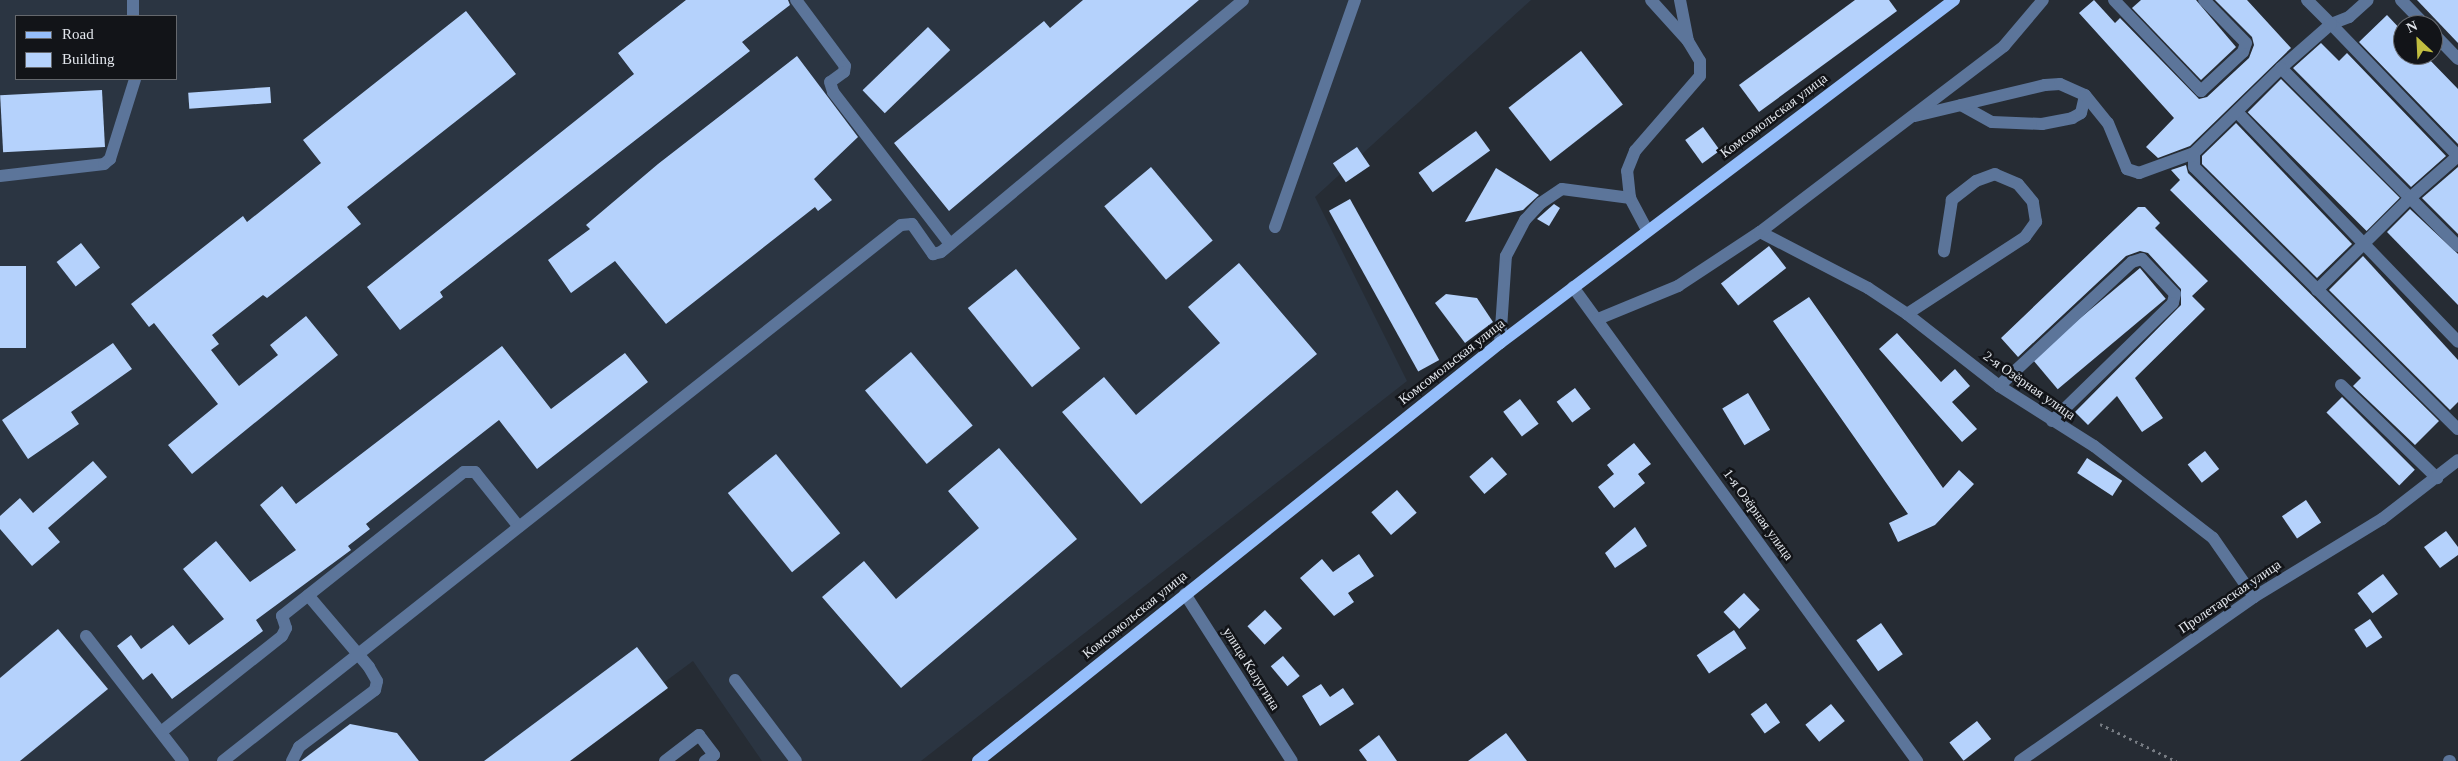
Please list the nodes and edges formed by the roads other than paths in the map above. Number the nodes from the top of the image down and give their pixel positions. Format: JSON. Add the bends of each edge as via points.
{"nodes":[{"id":1,"x":133,"y":0,"type":"edge"},
{"id":2,"x":796,"y":0,"type":"edge"},
{"id":3,"x":1243,"y":0,"type":"edge"},
{"id":4,"x":1355,"y":0,"type":"edge"},
{"id":5,"x":1651,"y":0,"type":"edge"},
{"id":6,"x":1680,"y":0,"type":"edge"},
{"id":7,"x":1954,"y":0,"type":"edge"},
{"id":8,"x":2043,"y":0,"type":"edge"},
{"id":9,"x":2114,"y":0,"type":"edge"},
{"id":10,"x":2204,"y":0,"type":"edge"},
{"id":11,"x":2307,"y":0,"type":"edge"},
{"id":12,"x":2368,"y":0,"type":"edge"},
{"id":13,"x":2401,"y":0,"type":"edge"},
{"id":14,"x":133,"y":15,"type":"edge"},
{"id":15,"x":2415,"y":15,"type":"edge"},
{"id":16,"x":2331,"y":24,"type":"junction"},
{"id":17,"x":1688,"y":41,"type":"junction"},
{"id":18,"x":2443,"y":43,"type":"edge"},
{"id":19,"x":2458,"y":59,"type":"edge"},
{"id":20,"x":2281,"y":68,"type":"junction"},
{"id":21,"x":135,"y":80,"type":"edge"},
{"id":22,"x":2085,"y":95,"type":"junction"},
{"id":23,"x":1960,"y":105,"type":"junction"},
{"id":24,"x":2237,"y":112,"type":"junction"},
{"id":25,"x":1910,"y":117,"type":"junction"},
{"id":26,"x":2194,"y":153,"type":"junction"},
{"id":27,"x":2458,"y":156,"type":"edge"},
{"id":28,"x":0,"y":176,"type":"edge"},
{"id":29,"x":1630,"y":198,"type":"junction"},
{"id":30,"x":2410,"y":198,"type":"junction"},
{"id":31,"x":1275,"y":227,"type":"dead end"},
{"id":32,"x":1647,"y":230,"type":"junction"},
{"id":33,"x":1760,"y":232,"type":"junction"},
{"id":34,"x":2362,"y":243,"type":"junction"},
{"id":35,"x":950,"y":244,"type":"junction"},
{"id":36,"x":2458,"y":246,"type":"edge"},
{"id":37,"x":1944,"y":251,"type":"dead end"},
{"id":38,"x":1573,"y":287,"type":"junction"},
{"id":39,"x":2317,"y":290,"type":"junction"},
{"id":40,"x":1907,"y":314,"type":"junction"},
{"id":41,"x":1598,"y":320,"type":"junction"},
{"id":42,"x":2458,"y":342,"type":"edge"},
{"id":43,"x":1500,"y":343,"type":"junction"},
{"id":44,"x":2341,"y":385,"type":"dead end"},
{"id":45,"x":1999,"y":386,"type":"junction"},
{"id":46,"x":2052,"y":422,"type":"junction"},
{"id":47,"x":2458,"y":429,"type":"edge"},
{"id":48,"x":2458,"y":460,"type":"edge"},
{"id":49,"x":2437,"y":478,"type":"junction"},
{"id":50,"x":519,"y":527,"type":"junction"},
{"id":51,"x":1186,"y":594,"type":"junction"},
{"id":52,"x":308,"y":595,"type":"junction"},
{"id":53,"x":2254,"y":597,"type":"junction"},
{"id":54,"x":86,"y":636,"type":"dead end"},
{"id":55,"x":357,"y":655,"type":"junction"},
{"id":56,"x":735,"y":680,"type":"dead end"},
{"id":57,"x":161,"y":732,"type":"junction"},
{"id":58,"x":184,"y":761,"type":"edge"},
{"id":59,"x":223,"y":761,"type":"edge"},
{"id":60,"x":292,"y":761,"type":"edge"},
{"id":61,"x":665,"y":761,"type":"edge"},
{"id":62,"x":705,"y":761,"type":"edge"},
{"id":63,"x":796,"y":761,"type":"edge"},
{"id":64,"x":978,"y":761,"type":"edge"},
{"id":65,"x":1292,"y":761,"type":"edge"},
{"id":66,"x":1917,"y":761,"type":"edge"},
{"id":67,"x":2020,"y":761,"type":"edge"}],
"edges":[{"from":1,"to":14,"type":"street"},
{"from":2,"to":35,"type":"street","via":[[845,66],[844,72],[830,82],[833,92]]},
{"from":3,"to":35,"type":"street"},
{"from":4,"to":31,"type":"street"},
{"from":5,"to":17,"type":"street"},
{"from":6,"to":17,"type":"street"},
{"from":7,"to":32,"type":"main road","name":"Комсомольская улица"},
{"from":8,"to":25,"type":"street","via":[[2004,46]]},
{"from":9,"to":10,"type":"street","via":[[2201,91],[2243,52],[2246,43]]},
{"from":11,"to":16,"type":"street"},
{"from":12,"to":16,"type":"street","via":[[2349,17]]},
{"from":13,"to":15,"type":"street"},
{"from":16,"to":20,"type":"street"},
{"from":16,"to":27,"type":"street"},
{"from":17,"to":29,"type":"street","via":[[1700,61],[1700,76],[1635,151],[1627,171]]},
{"from":18,"to":19,"type":"street"},
{"from":20,"to":24,"type":"street"},
{"from":20,"to":30,"type":"street"},
{"from":21,"to":28,"type":"street","via":[[110,159],[104,164]]},
{"from":22,"to":23,"type":"street","via":[[2060,84],[2046,85]]},
{"from":22,"to":23,"type":"street","via":[[2081,113],[2042,124],[1992,122]]},
{"from":22,"to":26,"type":"street","via":[[2108,123],[2128,169],[2139,173]]},
{"from":23,"to":25,"type":"street"},
{"from":24,"to":26,"type":"street"},
{"from":24,"to":34,"type":"street"},
{"from":25,"to":33,"type":"street"},
{"from":26,"to":39,"type":"street","via":[[2194,167]]},
{"from":27,"to":30,"type":"street"},
{"from":29,"to":32,"type":"street"},
{"from":29,"to":43,"type":"street","via":[[1562,188],[1525,220],[1506,256]]},
{"from":30,"to":34,"type":"street"},
{"from":30,"to":36,"type":"street"},
{"from":32,"to":38,"type":"main road","name":"Комсомольская улица"},
{"from":33,"to":40,"type":"street","name":"2-я Озёрная улица","via":[[1868,288]]},
{"from":33,"to":41,"type":"street","via":[[1678,286]]},
{"from":34,"to":39,"type":"street"},
{"from":34,"to":42,"type":"street"},
{"from":35,"to":50,"type":"street","via":[[933,254],[912,224],[901,225]]},
{"from":37,"to":40,"type":"street","via":[[1952,200],[1976,181],[1995,174],[2018,184],[2033,202],[2036,222],[2025,237]]},
{"from":38,"to":41,"type":"street","name":"1-я Озёрная улица"},
{"from":38,"to":43,"type":"main road","name":"Комсомольская улица"},
{"from":39,"to":47,"type":"street"},
{"from":40,"to":45,"type":"street","name":"2-я Озёрная улица"},
{"from":41,"to":66,"type":"street","name":"1-я Озёрная улица"},
{"from":43,"to":51,"type":"main road","name":"Комсомольская улица"},
{"from":44,"to":49,"type":"street"},
{"from":45,"to":46,"type":"street","name":"2-я Озёрная улица"},
{"from":45,"to":46,"type":"street","via":[[2132,262],[2142,259],[2175,294],[2173,303]]},
{"from":46,"to":53,"type":"street","name":"2-я Озёрная улица","via":[[2094,446],[2194,521],[2213,538]]},
{"from":48,"to":49,"type":"street","name":"Пролетарская улица"},
{"from":49,"to":53,"type":"street","name":"Пролетарская улица","via":[[2382,519]]},
{"from":50,"to":52,"type":"street","via":[[475,472],[464,472]]},
{"from":50,"to":55,"type":"street"},
{"from":51,"to":64,"type":"main road","name":"Комсомольская улица"},
{"from":51,"to":65,"type":"street","name":"улица Калугина"},
{"from":52,"to":55,"type":"street"},
{"from":52,"to":57,"type":"street","via":[[282,616],[286,628],[282,636]]},
{"from":53,"to":67,"type":"street","name":"Пролетарская улица"},
{"from":54,"to":57,"type":"street"},
{"from":55,"to":59,"type":"street"},
{"from":55,"to":60,"type":"street","via":[[377,681],[375,690],[299,747]]},
{"from":56,"to":63,"type":"street"},
{"from":57,"to":58,"type":"street"},
{"from":61,"to":62,"type":"street","via":[[699,735],[714,755]]}]}
